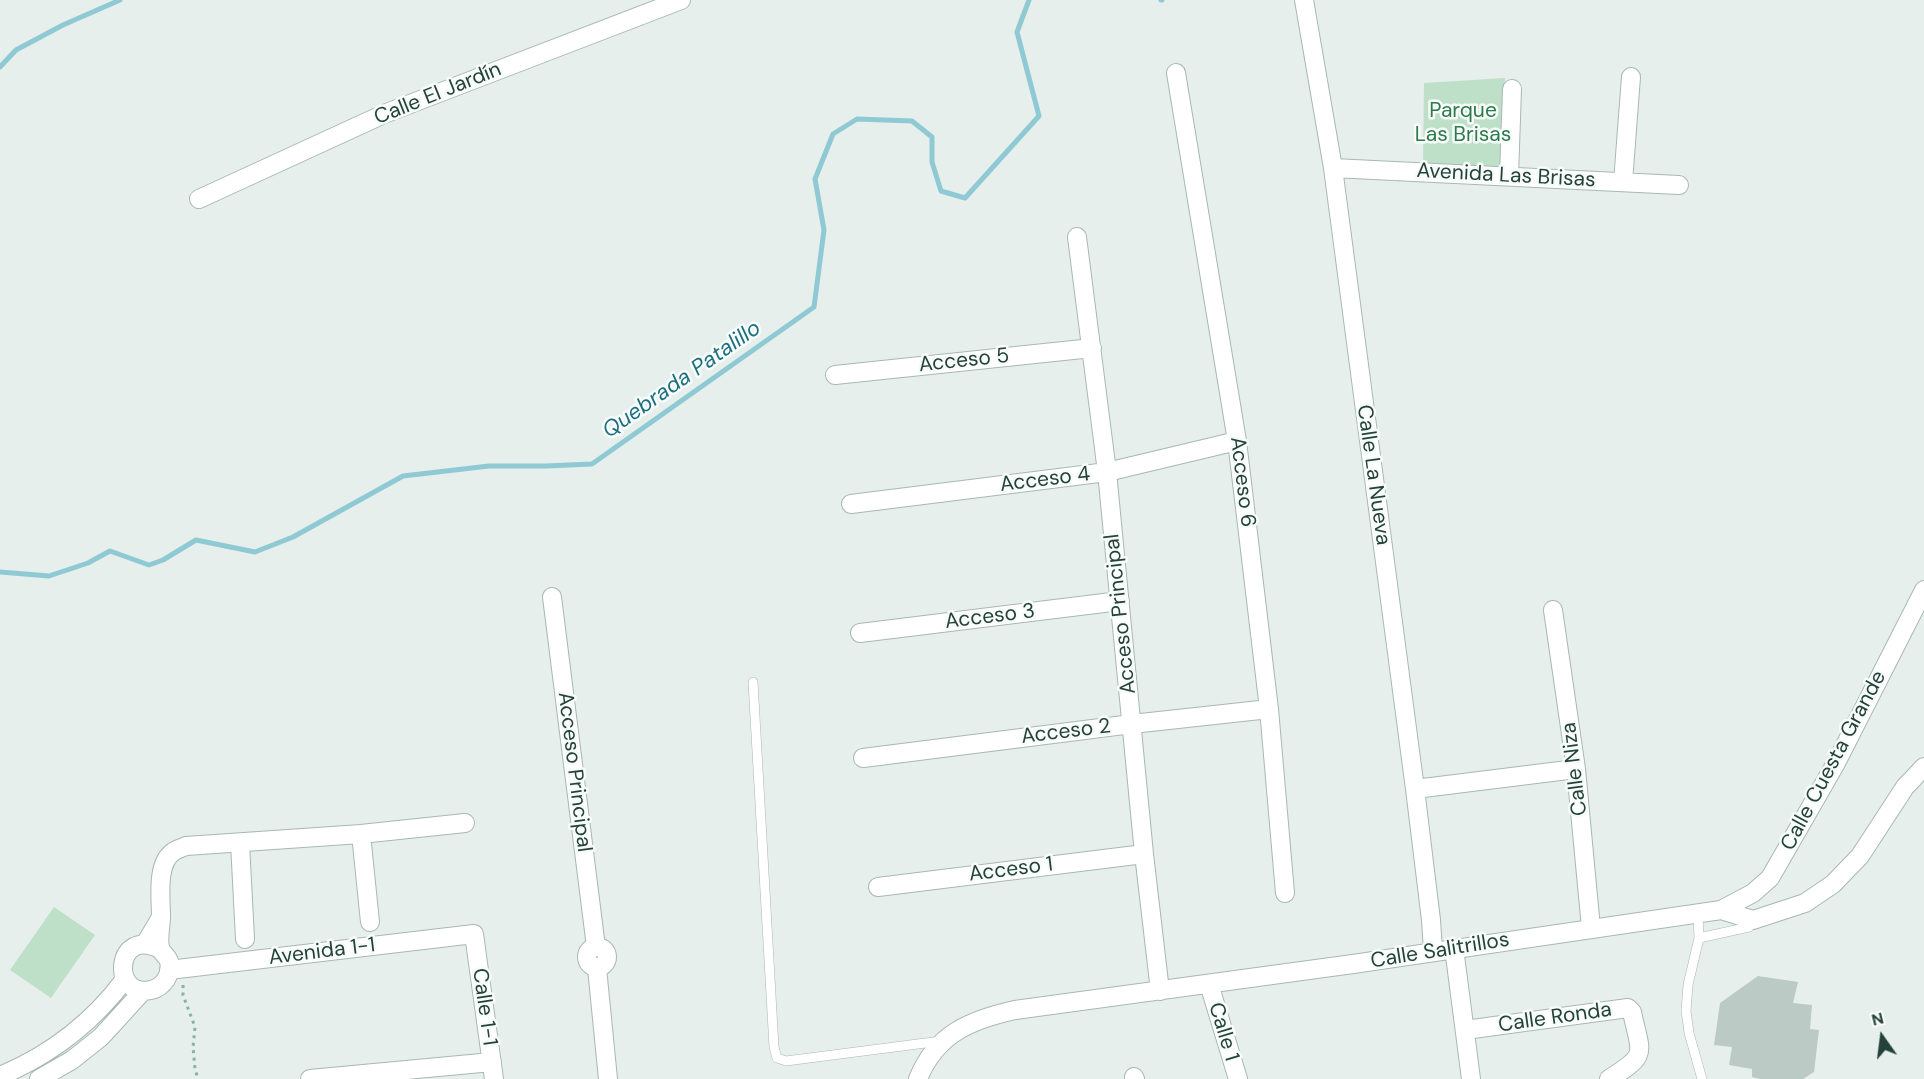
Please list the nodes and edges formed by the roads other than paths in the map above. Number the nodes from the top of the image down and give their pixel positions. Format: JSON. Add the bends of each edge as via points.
{"nodes":[{"id":1,"x":681,"y":0,"type":"edge"},
{"id":2,"x":1304,"y":0,"type":"edge"},
{"id":3,"x":1176,"y":73,"type":"dead end"},
{"id":4,"x":1631,"y":76,"type":"dead end"},
{"id":5,"x":1512,"y":89,"type":"dead end"},
{"id":6,"x":1333,"y":168,"type":"junction"},
{"id":7,"x":1509,"y":177,"type":"junction"},
{"id":8,"x":1623,"y":182,"type":"junction"},
{"id":9,"x":1678,"y":185,"type":"dead end"},
{"id":10,"x":199,"y":199,"type":"dead end"},
{"id":11,"x":1077,"y":237,"type":"dead end"},
{"id":12,"x":1092,"y":348,"type":"junction"},
{"id":13,"x":835,"y":375,"type":"dead end"},
{"id":14,"x":1237,"y":441,"type":"junction"},
{"id":15,"x":1107,"y":472,"type":"junction"},
{"id":16,"x":851,"y":504,"type":"dead end"},
{"id":17,"x":1924,"y":590,"type":"edge"},
{"id":18,"x":552,"y":597,"type":"dead end"},
{"id":19,"x":1120,"y":601,"type":"junction"},
{"id":20,"x":1554,"y":610,"type":"dead end"},
{"id":21,"x":860,"y":633,"type":"dead end"},
{"id":22,"x":753,"y":682,"type":"dead end"},
{"id":23,"x":1269,"y":710,"type":"junction"},
{"id":24,"x":1132,"y":724,"type":"junction"},
{"id":25,"x":862,"y":758,"type":"dead end"},
{"id":26,"x":1924,"y":767,"type":"edge"},
{"id":27,"x":1576,"y":769,"type":"junction"},
{"id":28,"x":1415,"y":789,"type":"junction"},
{"id":29,"x":465,"y":823,"type":"dead end"},
{"id":30,"x":361,"y":834,"type":"junction"},
{"id":31,"x":240,"y":843,"type":"junction"},
{"id":32,"x":1144,"y":854,"type":"junction"},
{"id":33,"x":878,"y":887,"type":"dead end"},
{"id":34,"x":1286,"y":893,"type":"dead end"},
{"id":35,"x":1720,"y":910,"type":"junction"},
{"id":36,"x":1698,"y":914,"type":"junction"},
{"id":37,"x":370,"y":922,"type":"dead end"},
{"id":38,"x":1749,"y":927,"type":"dead end"},
{"id":39,"x":1591,"y":928,"type":"junction"},
{"id":40,"x":474,"y":934,"type":"joint"},
{"id":41,"x":1699,"y":938,"type":"junction"},
{"id":42,"x":245,"y":939,"type":"dead end"},
{"id":43,"x":153,"y":946,"type":"junction"},
{"id":44,"x":1454,"y":948,"type":"junction"},
{"id":45,"x":1433,"y":951,"type":"junction"},
{"id":46,"x":166,"y":976,"type":"junction"},
{"id":47,"x":125,"y":979,"type":"junction"},
{"id":48,"x":1209,"y":984,"type":"junction"},
{"id":49,"x":143,"y":991,"type":"junction"},
{"id":50,"x":1160,"y":991,"type":"junction"},
{"id":51,"x":1465,"y":1030,"type":"junction"},
{"id":52,"x":944,"y":1041,"type":"junction"},
{"id":53,"x":493,"y":1071,"type":"edge"},
{"id":54,"x":28,"y":1072,"type":"edge"},
{"id":55,"x":0,"y":1076,"type":"edge"},
{"id":56,"x":39,"y":1079,"type":"edge"},
{"id":57,"x":310,"y":1079,"type":"edge"},
{"id":58,"x":608,"y":1079,"type":"edge"},
{"id":59,"x":918,"y":1079,"type":"edge"},
{"id":60,"x":1238,"y":1079,"type":"edge"},
{"id":61,"x":1471,"y":1079,"type":"edge"},
{"id":62,"x":1609,"y":1079,"type":"edge"},
{"id":63,"x":1702,"y":1079,"type":"edge"}],
"edges":[{"from":1,"to":10,"type":"street","name":"Calle El Jardín","via":[[384,114]]},
{"from":2,"to":6,"type":"street","name":"Calle La Nueva"},
{"from":3,"to":14,"type":"street","name":"Acceso 6"},
{"from":4,"to":8,"type":"street"},
{"from":5,"to":7,"type":"street"},
{"from":6,"to":7,"type":"street","name":"Avenida Las Brisas"},
{"from":6,"to":28,"type":"street","name":"Calle La Nueva"},
{"from":7,"to":8,"type":"street","name":"Avenida Las Brisas"},
{"from":8,"to":9,"type":"street","name":"Avenida Las Brisas"},
{"from":11,"to":12,"type":"street","name":"Acceso Principal"},
{"from":12,"to":13,"type":"street","name":"Acceso 5"},
{"from":12,"to":15,"type":"street","name":"Acceso Principal"},
{"from":14,"to":15,"type":"street","name":"Acceso 4"},
{"from":14,"to":23,"type":"street","name":"Acceso 6"},
{"from":15,"to":16,"type":"street","name":"Acceso 4"},
{"from":15,"to":19,"type":"street","name":"Acceso Principal"},
{"from":17,"to":35,"type":"street","name":"Calle Cuesta Grande","via":[[1836,763],[1770,878]]},
{"from":18,"to":58,"type":"street","name":"Acceso Principal","via":[[596,947],[586,958],[597,968]]},
{"from":19,"to":21,"type":"street","name":"Acceso 3"},
{"from":19,"to":24,"type":"street","name":"Acceso Principal"},
{"from":20,"to":27,"type":"street","name":"Calle Niza"},
{"from":22,"to":52,"type":"lane","via":[[777,1058],[786,1061]]},
{"from":23,"to":24,"type":"street","name":"Acceso 2"},
{"from":23,"to":34,"type":"street","name":"Acceso 6"},
{"from":24,"to":25,"type":"street","name":"Acceso 2"},
{"from":24,"to":32,"type":"street","name":"Acceso Principal"},
{"from":26,"to":35,"type":"street","name":"Calle Salitrillos","via":[[1905,788],[1860,856],[1833,884],[1805,903],[1753,920]]},
{"from":27,"to":28,"type":"street"},
{"from":27,"to":39,"type":"street","name":"Calle Niza"},
{"from":28,"to":45,"type":"street","name":"Calle La Nueva"},
{"from":29,"to":30,"type":"street"},
{"from":30,"to":31,"type":"street"},
{"from":30,"to":37,"type":"street"},
{"from":31,"to":42,"type":"street"},
{"from":31,"to":43,"type":"street","via":[[186,846],[172,853],[162,877],[161,917]]},
{"from":32,"to":33,"type":"street","name":"Acceso 1"},
{"from":32,"to":50,"type":"street","name":"Acceso Principal"},
{"from":35,"to":36,"type":"street","name":"Calle Salitrillos"},
{"from":36,"to":39,"type":"street","name":"Calle Salitrillos"},
{"from":36,"to":41,"type":"lane"},
{"from":38,"to":41,"type":"lane"},
{"from":39,"to":44,"type":"street","name":"Calle Salitrillos"},
{"from":40,"to":46,"type":"street","name":"Avenida 1-1"},
{"from":40,"to":53,"type":"street","name":"Calle 1-1"},
{"from":41,"to":63,"type":"lane","via":[[1686,1020]]},
{"from":43,"to":46,"type":"street","via":[[169,962]]},
{"from":43,"to":47,"type":"street","via":[[130,949],[123,963]]},
{"from":44,"to":45,"type":"street","name":"Calle Salitrillos"},
{"from":44,"to":51,"type":"street"},
{"from":45,"to":48,"type":"street","name":"Calle Salitrillos"},
{"from":46,"to":49,"type":"street"},
{"from":47,"to":49,"type":"street"},
{"from":47,"to":54,"type":"street","via":[[107,1003]]},
{"from":48,"to":50,"type":"street","name":"Calle Salitrillos"},
{"from":48,"to":60,"type":"street","name":"Calle 1"},
{"from":49,"to":56,"type":"street","via":[[101,1037]]},
{"from":50,"to":52,"type":"street","name":"Calle Salitrillos","via":[[987,1016]]},
{"from":51,"to":61,"type":"street"},
{"from":51,"to":62,"type":"street","name":"Calle Ronda","via":[[1628,1008],[1632,1012],[1639,1057]]},
{"from":52,"to":59,"type":"street","name":"Calle Salitrillos","via":[[925,1061]]},
{"from":53,"to":57,"type":"street"},
{"from":54,"to":55,"type":"street"}]}
